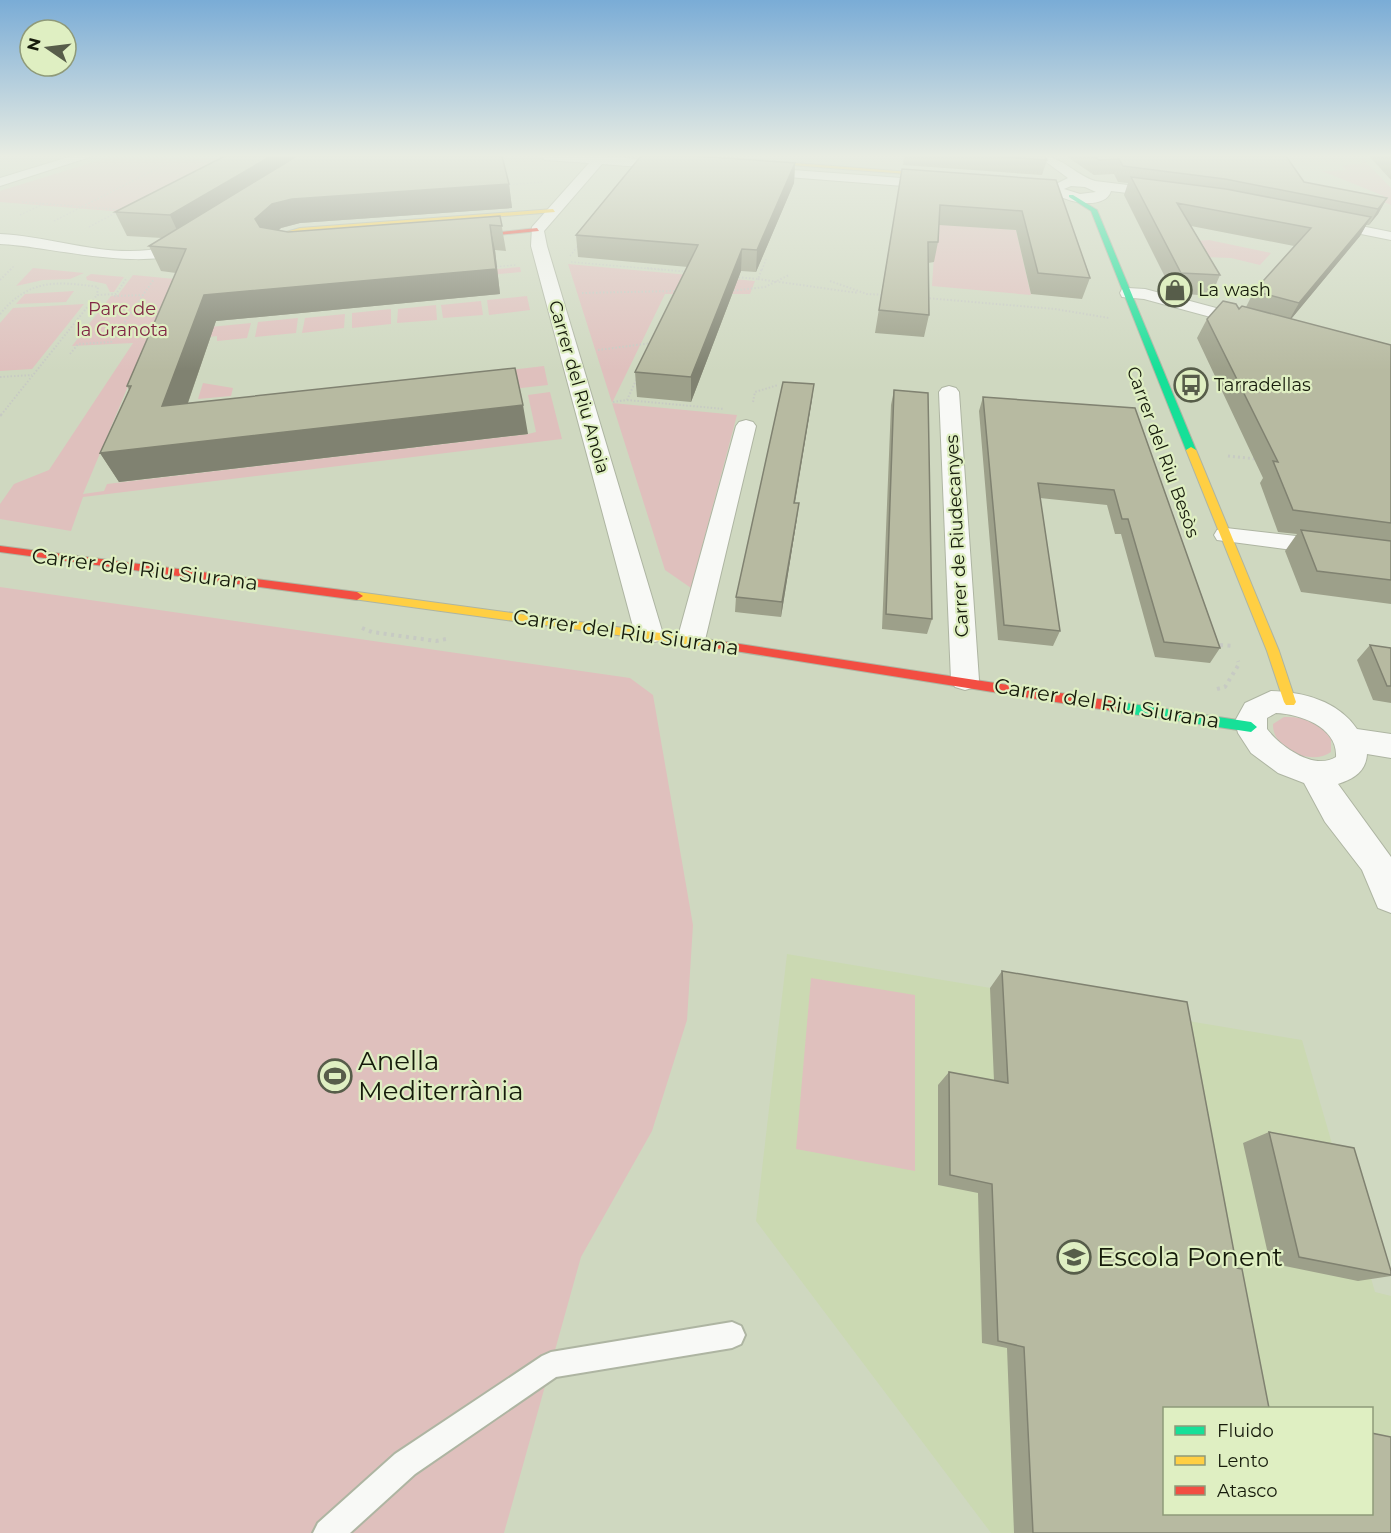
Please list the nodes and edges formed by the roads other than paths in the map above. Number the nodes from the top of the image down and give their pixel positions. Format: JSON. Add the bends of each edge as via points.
{"nodes":[{"id":1,"x":333,"y":228,"type":"edge"},
{"id":2,"x":539,"y":228,"type":"edge"},
{"id":3,"x":1098,"y":228,"type":"edge"},
{"id":4,"x":1318,"y":228,"type":"edge"},
{"id":5,"x":1333,"y":228,"type":"edge"},
{"id":6,"x":537,"y":230,"type":"junction"},
{"id":7,"x":204,"y":233,"type":"edge"},
{"id":8,"x":1391,"y":236,"type":"edge"},
{"id":9,"x":445,"y":238,"type":"edge"},
{"id":10,"x":0,"y":239,"type":"edge"},
{"id":11,"x":309,"y":248,"type":"edge"},
{"id":12,"x":1391,"y":248,"type":"edge"},
{"id":13,"x":1128,"y":293,"type":"junction"},
{"id":14,"x":1274,"y":329,"type":"edge"},
{"id":15,"x":949,"y":392,"type":"dead end"},
{"id":16,"x":748,"y":419,"type":"road end"},
{"id":17,"x":1226,"y":535,"type":"junction"},
{"id":18,"x":0,"y":549,"type":"edge"},
{"id":19,"x":1391,"y":555,"type":"edge"},
{"id":20,"x":648,"y":634,"type":"junction"},
{"id":21,"x":691,"y":640,"type":"junction"},
{"id":22,"x":965,"y":680,"type":"junction"},
{"id":23,"x":1290,"y":702,"type":"junction"},
{"id":24,"x":1251,"y":727,"type":"junction"},
{"id":25,"x":1350,"y":740,"type":"junction"},
{"id":26,"x":1391,"y":746,"type":"edge"},
{"id":27,"x":1315,"y":773,"type":"junction"},
{"id":28,"x":1391,"y":897,"type":"edge"},
{"id":29,"x":732,"y":1335,"type":"dead end"},
{"id":30,"x":328,"y":1533,"type":"edge"}],
"edges":[{"from":1,"to":11,"type":"street","via":[[300,230],[274,242],[284,249]]},
{"from":2,"to":6,"type":"street"},
{"from":3,"to":13,"type":"street","name":"Carrer del Riu Besòs"},
{"from":4,"to":12,"type":"street"},
{"from":5,"to":8,"type":"street"},
{"from":6,"to":9,"type":"street"},
{"from":6,"to":20,"type":"street","name":"Carrer del Riu Anoia"},
{"from":7,"to":10,"type":"street","via":[[187,244],[136,255],[69,249],[38,240]]},
{"from":13,"to":14,"type":"street","via":[[1145,294]]},
{"from":13,"to":17,"type":"street","name":"Carrer del Riu Besòs"},
{"from":15,"to":22,"type":"street","name":"Carrer de Riudecanyes"},
{"from":16,"to":21,"type":"street"},
{"from":17,"to":19,"type":"street"},
{"from":17,"to":23,"type":"street","name":"Carrer del Riu Besòs"},
{"from":18,"to":20,"type":"street","name":"Carrer del Riu Siurana"},
{"from":20,"to":21,"type":"street","name":"Carrer del Riu Siurana"},
{"from":21,"to":22,"type":"street","name":"Carrer del Riu Siurana"},
{"from":22,"to":24,"type":"street","name":"Carrer del Riu Siurana"},
{"from":23,"to":24,"type":"street","via":[[1259,706],[1252,714]]},
{"from":23,"to":25,"type":"street","via":[[1326,716]]},
{"from":24,"to":27,"type":"street","via":[[1265,749],[1279,760]]},
{"from":25,"to":26,"type":"street"},
{"from":25,"to":27,"type":"street","via":[[1354,754],[1351,763],[1332,773]]},
{"from":27,"to":28,"type":"street","via":[[1337,812],[1376,862]]},
{"from":29,"to":30,"type":"lane","via":[[551,1365],[405,1464]]}]}
